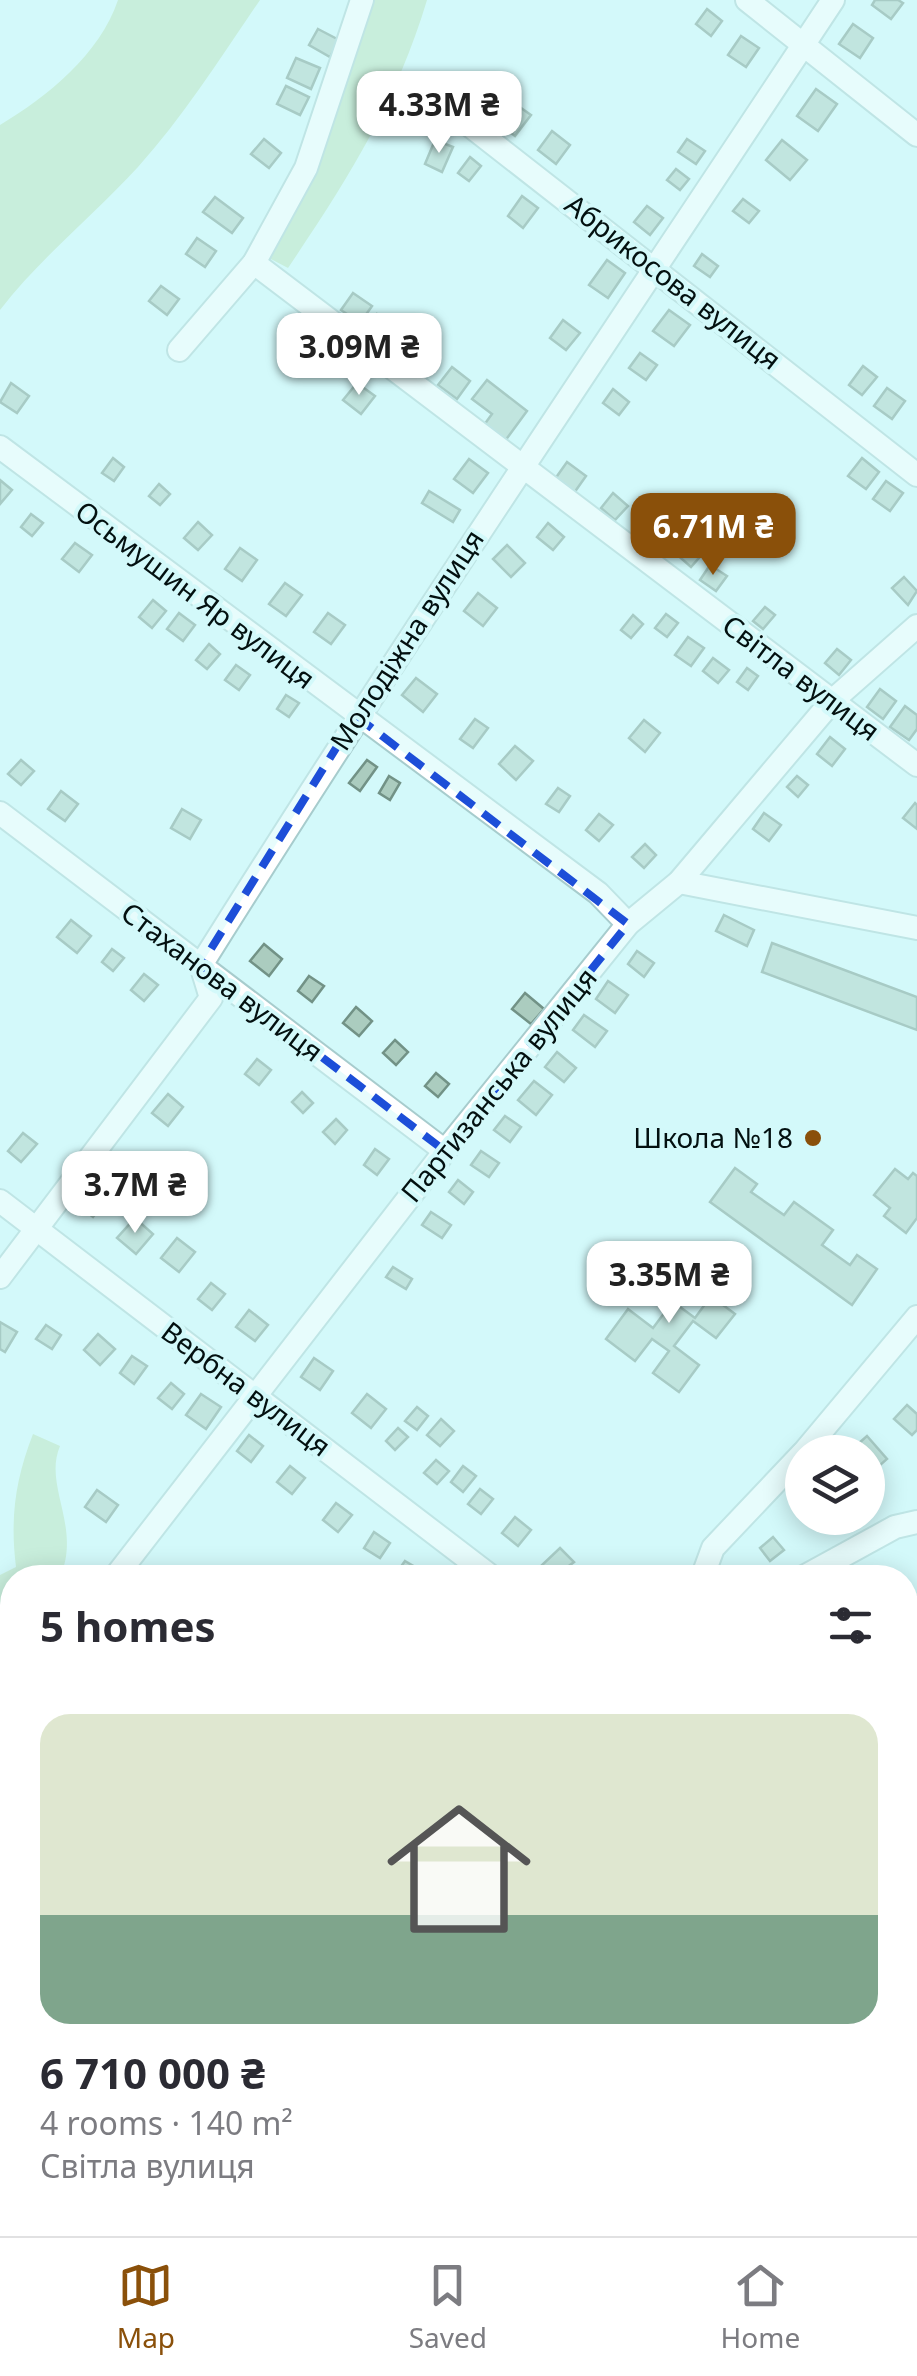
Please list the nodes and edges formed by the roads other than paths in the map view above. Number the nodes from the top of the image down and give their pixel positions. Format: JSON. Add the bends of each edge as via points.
{"nodes":[{"id":1,"x":362,"y":0,"type":"edge"},
{"id":2,"x":747,"y":0,"type":"edge"},
{"id":3,"x":833,"y":0,"type":"edge"},
{"id":4,"x":804,"y":45,"type":"junction"},
{"id":5,"x":426,"y":91,"type":"dead end"},
{"id":6,"x":917,"y":135,"type":"edge"},
{"id":7,"x":254,"y":264,"type":"junction"},
{"id":8,"x":658,"y":269,"type":"junction"},
{"id":9,"x":178,"y":350,"type":"dead end"},
{"id":10,"x":0,"y":447,"type":"edge"},
{"id":11,"x":520,"y":467,"type":"junction"},
{"id":12,"x":917,"y":475,"type":"edge"},
{"id":13,"x":917,"y":626,"type":"edge"},
{"id":14,"x":832,"y":701,"type":"junction"},
{"id":15,"x":356,"y":716,"type":"junction"},
{"id":16,"x":917,"y":765,"type":"edge"},
{"id":17,"x":0,"y":812,"type":"edge"},
{"id":18,"x":679,"y":882,"type":"junction"},
{"id":19,"x":628,"y":924,"type":"junction"},
{"id":20,"x":917,"y":928,"type":"edge"},
{"id":21,"x":201,"y":965,"type":"junction"},
{"id":22,"x":445,"y":1151,"type":"junction"},
{"id":23,"x":0,"y":1201,"type":"edge"},
{"id":24,"x":35,"y":1228,"type":"junction"},
{"id":25,"x":0,"y":1278,"type":"edge"},
{"id":26,"x":917,"y":1317,"type":"edge"},
{"id":27,"x":256,"y":1397,"type":"junction"},
{"id":28,"x":818,"y":1435,"type":"edge"},
{"id":29,"x":785,"y":1472,"type":"edge"},
{"id":30,"x":917,"y":1522,"type":"edge"},
{"id":31,"x":125,"y":1565,"type":"edge"},
{"id":32,"x":476,"y":1565,"type":"edge"},
{"id":33,"x":708,"y":1565,"type":"edge"},
{"id":34,"x":826,"y":1565,"type":"edge"}],
"edges":[{"from":1,"to":7,"type":"street","via":[[306,168]]},
{"from":2,"to":4,"type":"street"},
{"from":3,"to":4,"type":"street","name":"Молодіжна вулиця"},
{"from":4,"to":6,"type":"street"},
{"from":4,"to":8,"type":"street","name":"Молодіжна вулиця"},
{"from":5,"to":8,"type":"street","name":"Абрикосова вулиця"},
{"from":7,"to":9,"type":"street"},
{"from":7,"to":11,"type":"street","name":"Світла вулиця"},
{"from":8,"to":11,"type":"street","name":"Молодіжна вулиця"},
{"from":8,"to":12,"type":"street","name":"Абрикосова вулиця"},
{"from":10,"to":15,"type":"street","name":"Осьмушин Яр вулиця"},
{"from":11,"to":14,"type":"street","name":"Світла вулиця"},
{"from":11,"to":15,"type":"street","name":"Молодіжна вулиця"},
{"from":13,"to":14,"type":"street","name":"Партизанська вулиця"},
{"from":14,"to":16,"type":"street","name":"Світла вулиця"},
{"from":14,"to":18,"type":"street","name":"Партизанська вулиця"},
{"from":15,"to":19,"type":"street","name":"Осьмушин Яр вулиця","via":[[598,893]]},
{"from":15,"to":21,"type":"street","name":"Молодіжна вулиця"},
{"from":17,"to":21,"type":"street","name":"Стаханова вулиця"},
{"from":18,"to":19,"type":"street","name":"Партизанська вулиця"},
{"from":18,"to":20,"type":"street"},
{"from":19,"to":22,"type":"street","name":"Партизанська вулиця"},
{"from":21,"to":22,"type":"street","name":"Стаханова вулиця"},
{"from":21,"to":24,"type":"street","via":[[211,998]]},
{"from":22,"to":27,"type":"street","name":"Партизанська вулиця"},
{"from":23,"to":24,"type":"street","name":"Вербна вулиця"},
{"from":24,"to":25,"type":"street"},
{"from":24,"to":27,"type":"street","name":"Вербна вулиця"},
{"from":26,"to":28,"type":"street"},
{"from":27,"to":31,"type":"street","name":"Партизанська вулиця"},
{"from":27,"to":32,"type":"street","name":"Вербна вулиця"},
{"from":29,"to":33,"type":"street","via":[[713,1548]]},
{"from":30,"to":34,"type":"street"}]}
